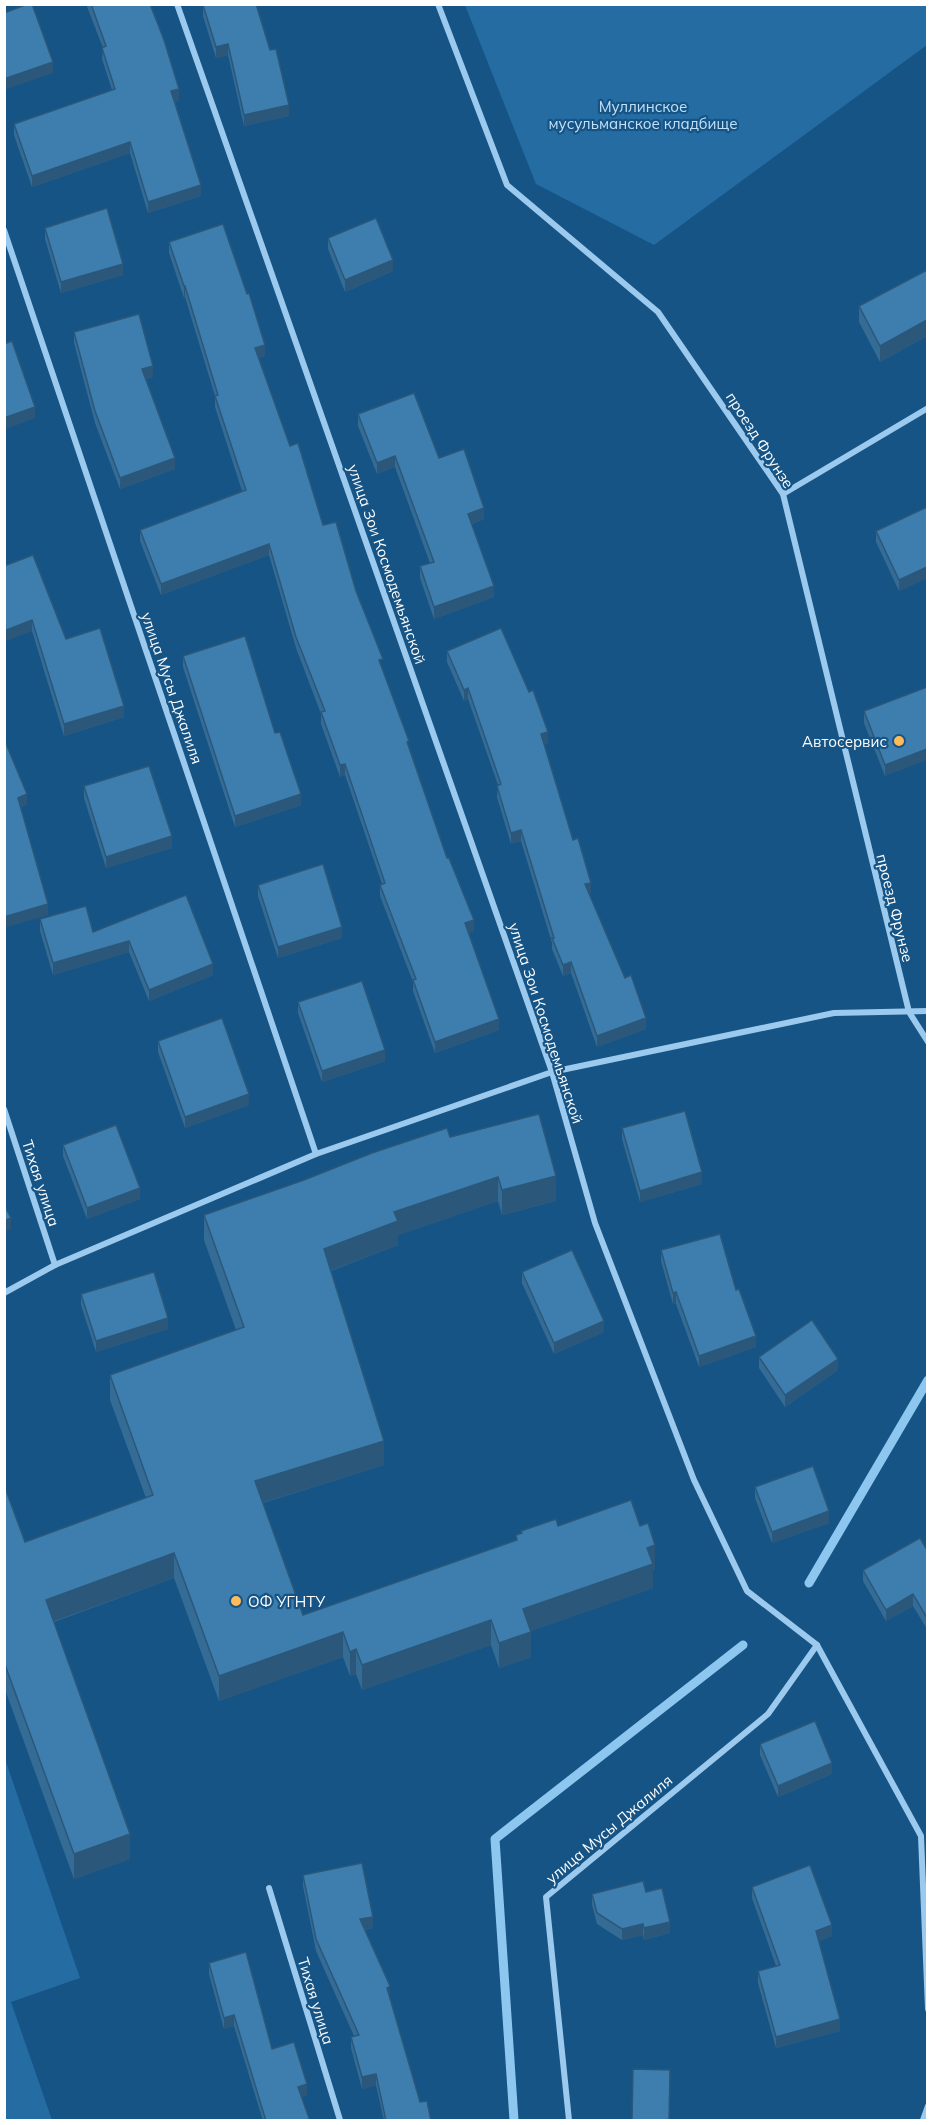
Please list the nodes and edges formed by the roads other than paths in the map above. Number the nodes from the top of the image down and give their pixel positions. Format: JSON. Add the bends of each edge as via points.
{"nodes":[{"id":1,"x":177,"y":4,"type":"edge"},
{"id":2,"x":438,"y":4,"type":"edge"},
{"id":3,"x":4,"y":230,"type":"edge"},
{"id":4,"x":927,"y":408,"type":"edge"},
{"id":5,"x":783,"y":494,"type":"junction"},
{"id":6,"x":927,"y":1011,"type":"edge"},
{"id":7,"x":909,"y":1012,"type":"junction"},
{"id":8,"x":927,"y":1042,"type":"edge"},
{"id":9,"x":552,"y":1072,"type":"junction"},
{"id":10,"x":4,"y":1109,"type":"edge"},
{"id":11,"x":316,"y":1154,"type":"junction"},
{"id":12,"x":55,"y":1265,"type":"junction"},
{"id":13,"x":4,"y":1293,"type":"edge"},
{"id":14,"x":817,"y":1645,"type":"junction"},
{"id":15,"x":269,"y":1888,"type":"dead end"},
{"id":16,"x":927,"y":2010,"type":"edge"},
{"id":17,"x":927,"y":2106,"type":"edge"},
{"id":18,"x":339,"y":2121,"type":"edge"},
{"id":19,"x":569,"y":2121,"type":"edge"},
{"id":20,"x":923,"y":2121,"type":"edge"}],
"edges":[{"from":1,"to":9,"type":"street","name":"улица Зои Космодемьянской"},
{"from":2,"to":5,"type":"street","name":"проезд Фрунзе","via":[[507,185],[658,312]]},
{"from":3,"to":11,"type":"street","name":"улица Мусы Джалиля"},
{"from":4,"to":5,"type":"street"},
{"from":5,"to":7,"type":"street","name":"проезд Фрунзе"},
{"from":6,"to":7,"type":"street"},
{"from":7,"to":8,"type":"street","name":"проезд Фрунзе"},
{"from":7,"to":9,"type":"street","via":[[834,1013]]},
{"from":9,"to":11,"type":"street"},
{"from":9,"to":14,"type":"street","name":"улица Зои Космодемьянской","via":[[595,1223],[694,1480],[747,1591]]},
{"from":10,"to":12,"type":"street","name":"Тихая улица"},
{"from":11,"to":12,"type":"street"},
{"from":12,"to":13,"type":"street"},
{"from":14,"to":16,"type":"street","name":"улица Зои Космодемьянской","via":[[921,1836]]},
{"from":14,"to":19,"type":"street","name":"улица Мусы Джалиля","via":[[768,1714],[546,1897]]},
{"from":15,"to":18,"type":"street","name":"Тихая улица"},
{"from":17,"to":20,"type":"street"}]}
